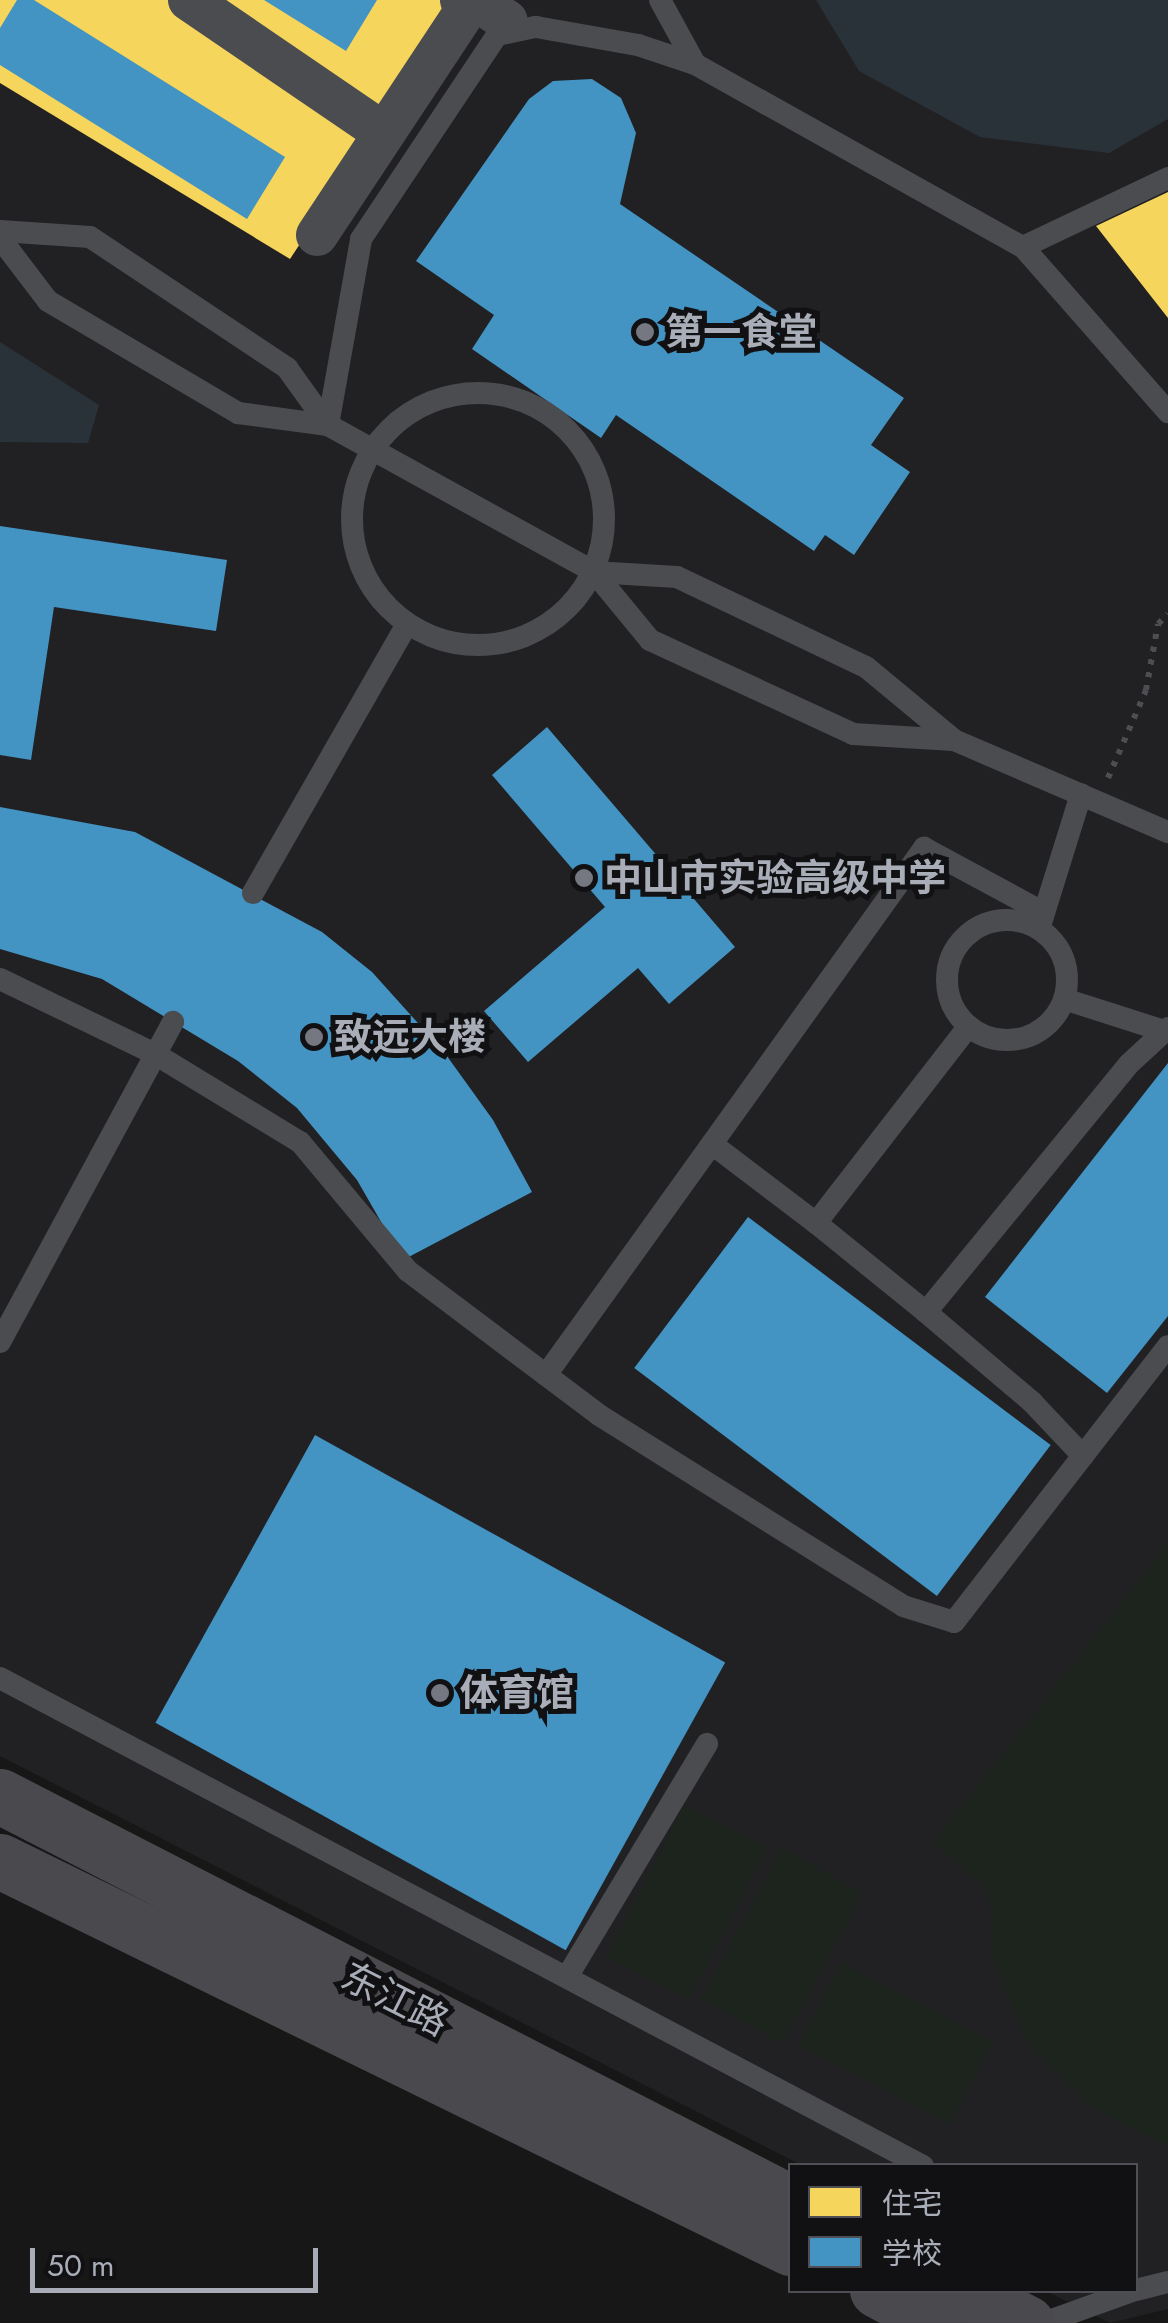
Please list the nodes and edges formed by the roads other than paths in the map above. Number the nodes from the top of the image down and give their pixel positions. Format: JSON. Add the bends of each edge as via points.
{"nodes":[{"id":1,"x":189,"y":0,"type":"edge"},
{"id":2,"x":460,"y":0,"type":"edge"},
{"id":3,"x":660,"y":0,"type":"edge"},
{"id":4,"x":501,"y":14,"type":"edge"},
{"id":5,"x":695,"y":64,"type":"junction"},
{"id":6,"x":384,"y":134,"type":"junction"},
{"id":7,"x":1168,"y":178,"type":"edge"},
{"id":8,"x":0,"y":234,"type":"edge"},
{"id":9,"x":317,"y":235,"type":"dead end"},
{"id":10,"x":1023,"y":247,"type":"junction"},
{"id":11,"x":1168,"y":412,"type":"edge"},
{"id":12,"x":328,"y":424,"type":"junction"},
{"id":13,"x":372,"y":450,"type":"junction"},
{"id":14,"x":594,"y":572,"type":"junction"},
{"id":15,"x":408,"y":624,"type":"junction"},
{"id":16,"x":954,"y":740,"type":"junction"},
{"id":17,"x":1089,"y":798,"type":"junction"},
{"id":18,"x":1168,"y":832,"type":"edge"},
{"id":19,"x":253,"y":893,"type":"dead end"},
{"id":20,"x":1042,"y":921,"type":"junction"},
{"id":21,"x":0,"y":979,"type":"edge"},
{"id":22,"x":1064,"y":999,"type":"junction"},
{"id":23,"x":173,"y":1022,"type":"dead end"},
{"id":24,"x":968,"y":1027,"type":"junction"},
{"id":25,"x":1166,"y":1029,"type":"edge"},
{"id":26,"x":155,"y":1054,"type":"junction"},
{"id":27,"x":712,"y":1144,"type":"junction"},
{"id":28,"x":816,"y":1223,"type":"junction"},
{"id":29,"x":926,"y":1312,"type":"junction"},
{"id":30,"x":0,"y":1342,"type":"edge"},
{"id":31,"x":1168,"y":1346,"type":"edge"},
{"id":32,"x":546,"y":1375,"type":"junction"},
{"id":33,"x":1083,"y":1456,"type":"junction"},
{"id":34,"x":0,"y":1678,"type":"edge"},
{"id":35,"x":707,"y":1744,"type":"dead end"},
{"id":36,"x":0,"y":1796,"type":"edge"},
{"id":37,"x":0,"y":1861,"type":"edge"},
{"id":38,"x":567,"y":1978,"type":"junction"},
{"id":39,"x":917,"y":2163,"type":"edge"},
{"id":40,"x":788,"y":2201,"type":"edge"},
{"id":41,"x":788,"y":2247,"type":"edge"},
{"id":42,"x":969,"y":2293,"type":"edge"},
{"id":43,"x":1124,"y":2293,"type":"edge"},
{"id":44,"x":879,"y":2299,"type":"edge"},
{"id":45,"x":938,"y":2323,"type":"edge"},
{"id":46,"x":1027,"y":2323,"type":"edge"},
{"id":47,"x":1044,"y":2323,"type":"edge"}],
"edges":[{"from":1,"to":6,"type":"street"},
{"from":2,"to":6,"type":"street","via":[[465,11]]},
{"from":3,"to":5,"type":"lane"},
{"from":4,"to":5,"type":"lane"},
{"from":4,"to":12,"type":"lane","via":[[360,239]]},
{"from":5,"to":10,"type":"lane"},
{"from":6,"to":9,"type":"street"},
{"from":7,"to":10,"type":"lane"},
{"from":8,"to":12,"type":"lane","via":[[48,301],[238,413]]},
{"from":8,"to":12,"type":"lane","via":[[90,238],[287,368]]},
{"from":10,"to":11,"type":"lane"},
{"from":12,"to":13,"type":"lane"},
{"from":13,"to":14,"type":"lane"},
{"from":13,"to":14,"type":"lane","via":[[400,418],[438,399],[479,393],[557,420],[585,452],[601,490],[605,532]]},
{"from":13,"to":15,"type":"lane","via":[[356,485],[351,524],[360,562],[379,598]]},
{"from":14,"to":15,"type":"lane","via":[[568,609],[545,626],[491,646],[448,642]]},
{"from":14,"to":16,"type":"lane","via":[[678,577],[866,668]]},
{"from":14,"to":16,"type":"lane","via":[[650,640],[819,719],[853,734]]},
{"from":15,"to":19,"type":"lane"},
{"from":16,"to":17,"type":"lane"},
{"from":17,"to":18,"type":"lane"},
{"from":17,"to":20,"type":"lane"},
{"from":20,"to":22,"type":"lane","via":[[1064,960]]},
{"from":20,"to":24,"type":"lane","via":[[981,926],[953,953],[948,992]]},
{"from":20,"to":27,"type":"lane","via":[[924,848]]},
{"from":21,"to":26,"type":"lane"},
{"from":22,"to":24,"type":"lane","via":[[1056,1016],[1024,1038],[985,1036]]},
{"from":22,"to":25,"type":"lane"},
{"from":23,"to":26,"type":"lane"},
{"from":24,"to":28,"type":"lane"},
{"from":25,"to":29,"type":"lane","via":[[1129,1064]]},
{"from":26,"to":30,"type":"lane"},
{"from":26,"to":32,"type":"lane","via":[[300,1142],[408,1271]]},
{"from":27,"to":28,"type":"lane"},
{"from":27,"to":32,"type":"lane"},
{"from":28,"to":29,"type":"lane"},
{"from":29,"to":33,"type":"lane","via":[[1032,1402]]},
{"from":31,"to":33,"type":"lane"},
{"from":32,"to":33,"type":"lane","via":[[903,1606],[954,1622]]},
{"from":34,"to":38,"type":"lane"},
{"from":35,"to":38,"type":"lane"},
{"from":36,"to":40,"type":"street","name":"东江路"},
{"from":37,"to":41,"type":"street","name":"东江路"},
{"from":38,"to":39,"type":"lane"},
{"from":42,"to":46,"type":"street"},
{"from":43,"to":47,"type":"lane"},
{"from":44,"to":45,"type":"street"}]}
